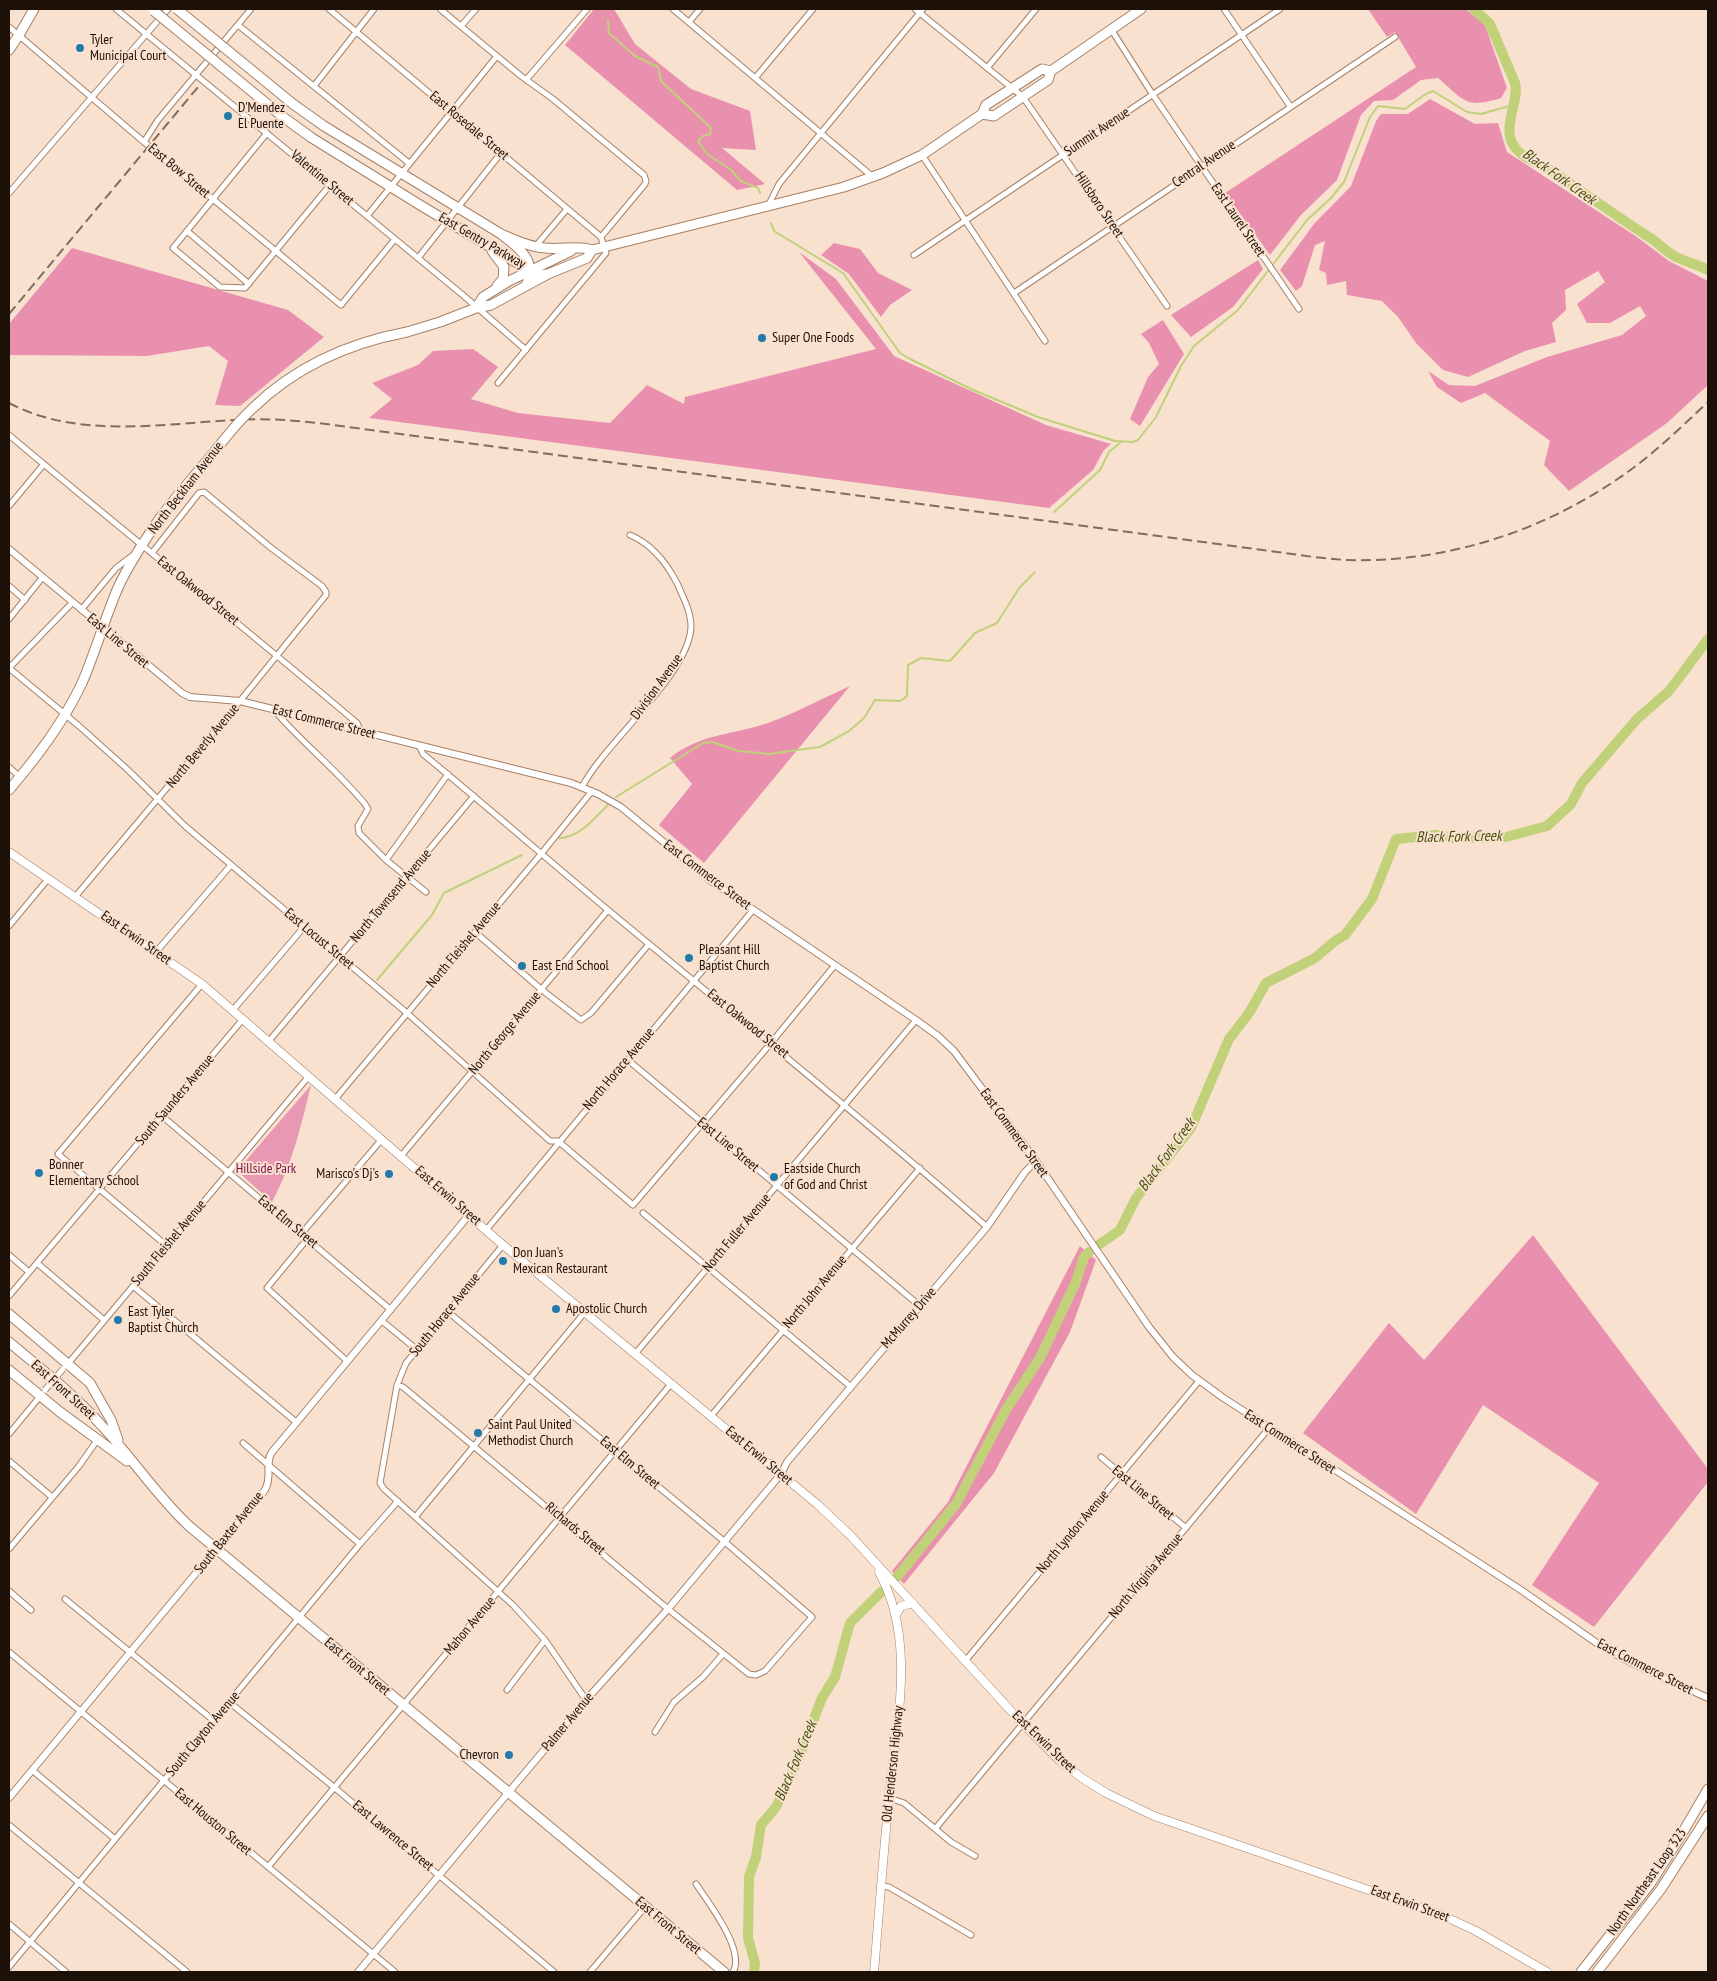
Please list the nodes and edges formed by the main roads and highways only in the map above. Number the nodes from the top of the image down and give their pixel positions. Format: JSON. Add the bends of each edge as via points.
{"nodes":[{"id":1,"x":34,"y":9,"type":"edge"},
{"id":2,"x":177,"y":9,"type":"edge"},
{"id":3,"x":1141,"y":9,"type":"edge"},
{"id":4,"x":153,"y":10,"type":"edge"},
{"id":5,"x":9,"y":50,"type":"edge"},
{"id":6,"x":1051,"y":71,"type":"junction"},
{"id":7,"x":982,"y":114,"type":"junction"},
{"id":8,"x":501,"y":234,"type":"junction"},
{"id":9,"x":483,"y":242,"type":"junction"},
{"id":10,"x":578,"y":248,"type":"junction"},
{"id":11,"x":592,"y":250,"type":"junction"},
{"id":12,"x":529,"y":270,"type":"junction"},
{"id":13,"x":548,"y":274,"type":"junction"},
{"id":14,"x":526,"y":286,"type":"junction"},
{"id":15,"x":492,"y":292,"type":"junction"},
{"id":16,"x":476,"y":308,"type":"junction"},
{"id":17,"x":9,"y":790,"type":"edge"},
{"id":18,"x":9,"y":852,"type":"edge"},
{"id":19,"x":9,"y":1314,"type":"edge"},
{"id":20,"x":9,"y":1342,"type":"edge"},
{"id":21,"x":9,"y":1370,"type":"edge"},
{"id":22,"x":120,"y":1445,"type":"junction"},
{"id":23,"x":144,"y":1477,"type":"junction"},
{"id":24,"x":874,"y":1561,"type":"junction"},
{"id":25,"x":913,"y":1603,"type":"junction"},
{"id":26,"x":896,"y":1615,"type":"junction"},
{"id":27,"x":1708,"y":1789,"type":"edge"},
{"id":28,"x":1708,"y":1816,"type":"edge"},
{"id":29,"x":724,"y":1972,"type":"edge"},
{"id":30,"x":874,"y":1972,"type":"edge"},
{"id":31,"x":1548,"y":1972,"type":"edge"},
{"id":32,"x":1581,"y":1972,"type":"edge"},
{"id":33,"x":1597,"y":1972,"type":"edge"}],
"edges":[{"from":1,"to":5,"type":"main road"},
{"from":2,"to":8,"type":"main road","name":"East Gentry Parkway","bridge":true,"via":[[307,114]]},
{"from":3,"to":6,"type":"main road"},
{"from":4,"to":9,"type":"main road","name":"East Gentry Parkway","bridge":true,"via":[[292,124]]},
{"from":6,"to":7,"type":"main road","via":[[1042,69],[1011,88],[986,105]]},
{"from":6,"to":7,"type":"main road","via":[[1048,80],[994,116]]},
{"from":7,"to":11,"type":"main road","via":[[922,155],[873,177]]},
{"from":8,"to":10,"type":"main road","via":[[535,246]]},
{"from":8,"to":12,"type":"main road","name":"East Gentry Parkway","via":[[524,253]]},
{"from":9,"to":12,"type":"main road","name":"East Gentry Parkway"},
{"from":9,"to":15,"type":"main road","via":[[504,267],[503,279]]},
{"from":10,"to":11,"type":"main road"},
{"from":10,"to":12,"type":"main road","name":"North Beckham Avenue"},
{"from":11,"to":13,"type":"main road","via":[[587,258]]},
{"from":12,"to":13,"type":"main road"},
{"from":12,"to":14,"type":"main road"},
{"from":12,"to":15,"type":"main road","name":"North Beckham Avenue"},
{"from":13,"to":14,"type":"main road","name":"North Beckham Avenue"},
{"from":14,"to":16,"type":"main road","name":"North Beckham Avenue","via":[[491,305]]},
{"from":15,"to":16,"type":"main road","name":"North Beckham Avenue","via":[[483,297]]},
{"from":16,"to":17,"type":"main road","name":"North Beckham Avenue","bridge":true,"via":[[440,322],[343,349],[279,385],[238,423],[160,518],[139,549],[121,582],[88,668],[65,715]]},
{"from":18,"to":24,"type":"main road","name":"East Erwin Street","via":[[202,984],[503,1245],[834,1519]]},
{"from":19,"to":22,"type":"main road","via":[[95,1390]]},
{"from":20,"to":22,"type":"main road","name":"East Front Street","via":[[76,1399]]},
{"from":21,"to":23,"type":"main road","via":[[43,1393]]},
{"from":22,"to":23,"type":"main road","name":"East Front Street"},
{"from":23,"to":29,"type":"main road","name":"East Front Street","via":[[178,1516],[216,1550]]},
{"from":24,"to":25,"type":"main road","name":"East Erwin Street"},
{"from":24,"to":26,"type":"main road","name":"Old Henderson Highway"},
{"from":25,"to":26,"type":"main road","via":[[901,1606]]},
{"from":25,"to":31,"type":"main road","name":"East Erwin Street","via":[[1060,1760],[1082,1778],[1130,1806],[1444,1916]]},
{"from":26,"to":30,"type":"main road","name":"Old Henderson Highway","via":[[901,1672]]},
{"from":27,"to":32,"type":"main road","name":"North Northeast Loop 323","via":[[1650,1884]]},
{"from":28,"to":33,"type":"main road","name":"North Northeast Loop 323","via":[[1661,1889]]}]}
